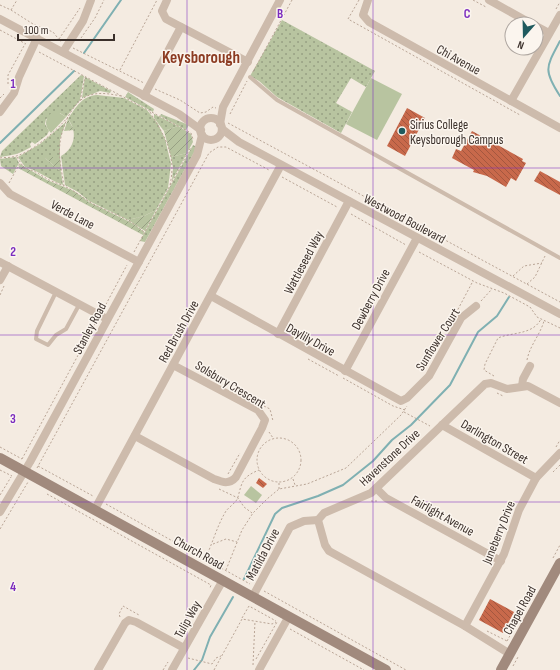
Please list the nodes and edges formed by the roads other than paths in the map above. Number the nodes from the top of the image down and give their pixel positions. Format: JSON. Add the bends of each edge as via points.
{"nodes":[{"id":1,"x":91,"y":0,"type":"edge"},
{"id":2,"x":167,"y":0,"type":"edge"},
{"id":3,"x":280,"y":0,"type":"edge"},
{"id":4,"x":368,"y":0,"type":"edge"},
{"id":5,"x":489,"y":0,"type":"edge"},
{"id":6,"x":558,"y":12,"type":"edge"},
{"id":7,"x":518,"y":16,"type":"edge"},
{"id":8,"x":0,"y":18,"type":"edge"},
{"id":9,"x":181,"y":27,"type":"junction"},
{"id":10,"x":544,"y":30,"type":"edge"},
{"id":11,"x":549,"y":33,"type":"junction"},
{"id":12,"x":37,"y":38,"type":"junction"},
{"id":13,"x":65,"y":49,"type":"junction"},
{"id":14,"x":248,"y":62,"type":"junction"},
{"id":15,"x":250,"y":77,"type":"road end"},
{"id":16,"x":144,"y":96,"type":"junction"},
{"id":17,"x":511,"y":101,"type":"junction"},
{"id":18,"x":0,"y":112,"type":"edge"},
{"id":19,"x":225,"y":112,"type":"junction"},
{"id":20,"x":179,"y":114,"type":"junction"},
{"id":21,"x":208,"y":119,"type":"junction"},
{"id":22,"x":221,"y":126,"type":"junction"},
{"id":23,"x":560,"y":128,"type":"edge"},
{"id":24,"x":201,"y":132,"type":"junction"},
{"id":25,"x":215,"y":139,"type":"junction"},
{"id":26,"x":239,"y":142,"type":"junction"},
{"id":27,"x":197,"y":155,"type":"junction"},
{"id":28,"x":282,"y":165,"type":"junction"},
{"id":29,"x":2,"y":186,"type":"edge"},
{"id":30,"x":349,"y":201,"type":"junction"},
{"id":31,"x":417,"y":238,"type":"junction"},
{"id":32,"x":560,"y":258,"type":"edge"},
{"id":33,"x":0,"y":262,"type":"edge"},
{"id":34,"x":139,"y":262,"type":"junction"},
{"id":35,"x":8,"y":266,"type":"junction"},
{"id":36,"x":3,"y":281,"type":"edge"},
{"id":37,"x":57,"y":291,"type":"junction"},
{"id":38,"x":211,"y":296,"type":"junction"},
{"id":39,"x":80,"y":304,"type":"junction"},
{"id":40,"x":476,"y":306,"type":"road end"},
{"id":41,"x":560,"y":314,"type":"edge"},
{"id":42,"x":101,"y":319,"type":"junction"},
{"id":43,"x":278,"y":334,"type":"junction"},
{"id":44,"x":529,"y":363,"type":"road end"},
{"id":45,"x":174,"y":365,"type":"junction"},
{"id":46,"x":345,"y":371,"type":"junction"},
{"id":47,"x":522,"y":386,"type":"junction"},
{"id":48,"x":401,"y":401,"type":"joint"},
{"id":49,"x":560,"y":403,"type":"edge"},
{"id":50,"x":442,"y":425,"type":"junction"},
{"id":51,"x":135,"y":436,"type":"junction"},
{"id":52,"x":560,"y":454,"type":"edge"},
{"id":53,"x":0,"y":458,"type":"edge"},
{"id":54,"x":25,"y":468,"type":"junction"},
{"id":55,"x":536,"y":478,"type":"junction"},
{"id":56,"x":376,"y":488,"type":"junction"},
{"id":57,"x":97,"y":505,"type":"junction"},
{"id":58,"x":0,"y":512,"type":"edge"},
{"id":59,"x":318,"y":520,"type":"junction"},
{"id":60,"x":501,"y":561,"type":"junction"},
{"id":61,"x":560,"y":563,"type":"edge"},
{"id":62,"x":224,"y":575,"type":"junction"},
{"id":63,"x":255,"y":592,"type":"junction"},
{"id":64,"x":289,"y":616,"type":"junction"},
{"id":65,"x":465,"y":626,"type":"junction"},
{"id":66,"x":184,"y":648,"type":"junction"},
{"id":67,"x":510,"y":648,"type":"junction"},
{"id":68,"x":98,"y":670,"type":"edge"},
{"id":69,"x":172,"y":670,"type":"edge"},
{"id":70,"x":259,"y":670,"type":"edge"},
{"id":71,"x":386,"y":670,"type":"edge"},
{"id":72,"x":501,"y":670,"type":"edge"}],
"edges":[{"from":1,"to":13,"type":"street"},
{"from":2,"to":9,"type":"street","via":[[162,14]]},
{"from":3,"to":14,"type":"street"},
{"from":4,"to":17,"type":"street","name":"Chi Avenue","via":[[363,11],[366,20]]},
{"from":5,"to":7,"type":"street"},
{"from":6,"to":11,"type":"street"},
{"from":8,"to":12,"type":"street"},
{"from":9,"to":14,"type":"street"},
{"from":9,"to":16,"type":"street"},
{"from":10,"to":11,"type":"street"},
{"from":11,"to":17,"type":"street"},
{"from":12,"to":13,"type":"street"},
{"from":12,"to":18,"type":"street","via":[[28,46],[14,94]]},
{"from":13,"to":16,"type":"street"},
{"from":14,"to":19,"type":"street"},
{"from":15,"to":32,"type":"lane","via":[[277,100]]},
{"from":16,"to":20,"type":"street"},
{"from":17,"to":23,"type":"street","name":"Chi Avenue"},
{"from":19,"to":21,"type":"street"},
{"from":19,"to":22,"type":"street"},
{"from":20,"to":21,"type":"street","via":[[193,119]]},
{"from":20,"to":24,"type":"street"},
{"from":21,"to":22,"type":"street","via":[[216,120]]},
{"from":21,"to":24,"type":"street","via":[[202,124]]},
{"from":22,"to":25,"type":"street"},
{"from":22,"to":26,"type":"street","name":"Westwood Boulevard"},
{"from":24,"to":25,"type":"street","via":[[207,139]]},
{"from":24,"to":27,"type":"street","name":"Stanley Road"},
{"from":25,"to":26,"type":"street","name":"Westwood Boulevard"},
{"from":25,"to":27,"type":"street","name":"Stanley Road"},
{"from":26,"to":28,"type":"street","name":"Westwood Boulevard"},
{"from":27,"to":34,"type":"street","name":"Stanley Road"},
{"from":28,"to":30,"type":"street","name":"Westwood Boulevard"},
{"from":28,"to":38,"type":"street","name":"Red Brush Drive"},
{"from":29,"to":34,"type":"street","name":"Verde Lane","via":[[10,194]]},
{"from":30,"to":31,"type":"street","name":"Westwood Boulevard"},
{"from":30,"to":43,"type":"street","name":"Wattleseed Way"},
{"from":31,"to":41,"type":"street","name":"Westwood Boulevard"},
{"from":31,"to":46,"type":"street","name":"Dewberry Drive"},
{"from":33,"to":35,"type":"street"},
{"from":34,"to":42,"type":"street","name":"Stanley Road"},
{"from":35,"to":36,"type":"street"},
{"from":35,"to":37,"type":"street"},
{"from":37,"to":39,"type":"street"},
{"from":37,"to":39,"type":"lane","via":[[37,331],[36,339],[42,343],[48,345],[56,335],[66,329]]},
{"from":38,"to":43,"type":"street","name":"Daylily Drive"},
{"from":38,"to":45,"type":"street","name":"Red Brush Drive"},
{"from":39,"to":42,"type":"street"},
{"from":40,"to":48,"type":"street","name":"Sunflower Court","via":[[470,308],[461,318],[429,376]]},
{"from":42,"to":54,"type":"street","name":"Stanley Road"},
{"from":43,"to":46,"type":"street","name":"Daylily Drive"},
{"from":44,"to":47,"type":"street"},
{"from":45,"to":51,"type":"street","name":"Red Brush Drive"},
{"from":45,"to":51,"type":"street","name":"Solsbury Crescent","via":[[261,414],[265,422],[236,477],[226,483],[214,479]]},
{"from":46,"to":48,"type":"street","name":"Daylily Drive"},
{"from":47,"to":49,"type":"street","name":"Havenstone Drive","via":[[531,387]]},
{"from":47,"to":50,"type":"street","name":"Havenstone Drive","via":[[507,389],[490,383],[484,384]]},
{"from":50,"to":55,"type":"street","name":"Darlington Street"},
{"from":50,"to":56,"type":"street","name":"Havenstone Drive"},
{"from":51,"to":57,"type":"street","name":"Red Brush Drive"},
{"from":52,"to":55,"type":"street","name":"Juneberry Drive"},
{"from":53,"to":54,"type":"main road","name":"Church Road"},
{"from":54,"to":57,"type":"main road","name":"Church Road"},
{"from":54,"to":58,"type":"street","name":"Stanley Road"},
{"from":55,"to":60,"type":"street","name":"Juneberry Drive","via":[[519,510]]},
{"from":56,"to":59,"type":"street","name":"Havenstone Drive","via":[[365,496],[324,513]]},
{"from":56,"to":60,"type":"street","name":"Fairlight Avenue","via":[[386,498]]},
{"from":57,"to":62,"type":"main road","name":"Church Road"},
{"from":59,"to":63,"type":"street","name":"Matilda Drive","via":[[304,521],[290,527]]},
{"from":59,"to":65,"type":"street","via":[[325,546],[329,551]]},
{"from":60,"to":65,"type":"street","name":"Juneberry Drive"},
{"from":61,"to":67,"type":"main road","name":"Chapel Road"},
{"from":62,"to":63,"type":"main road","name":"Church Road"},
{"from":62,"to":66,"type":"street","name":"Tulip Way"},
{"from":63,"to":64,"type":"main road","name":"Church Road"},
{"from":64,"to":70,"type":"street"},
{"from":64,"to":71,"type":"main road","name":"Church Road"},
{"from":65,"to":67,"type":"street","via":[[494,643]]},
{"from":66,"to":68,"type":"street","via":[[129,620]]},
{"from":66,"to":69,"type":"street","name":"Tulip Way"},
{"from":67,"to":72,"type":"main road","name":"Chapel Road"}]}
